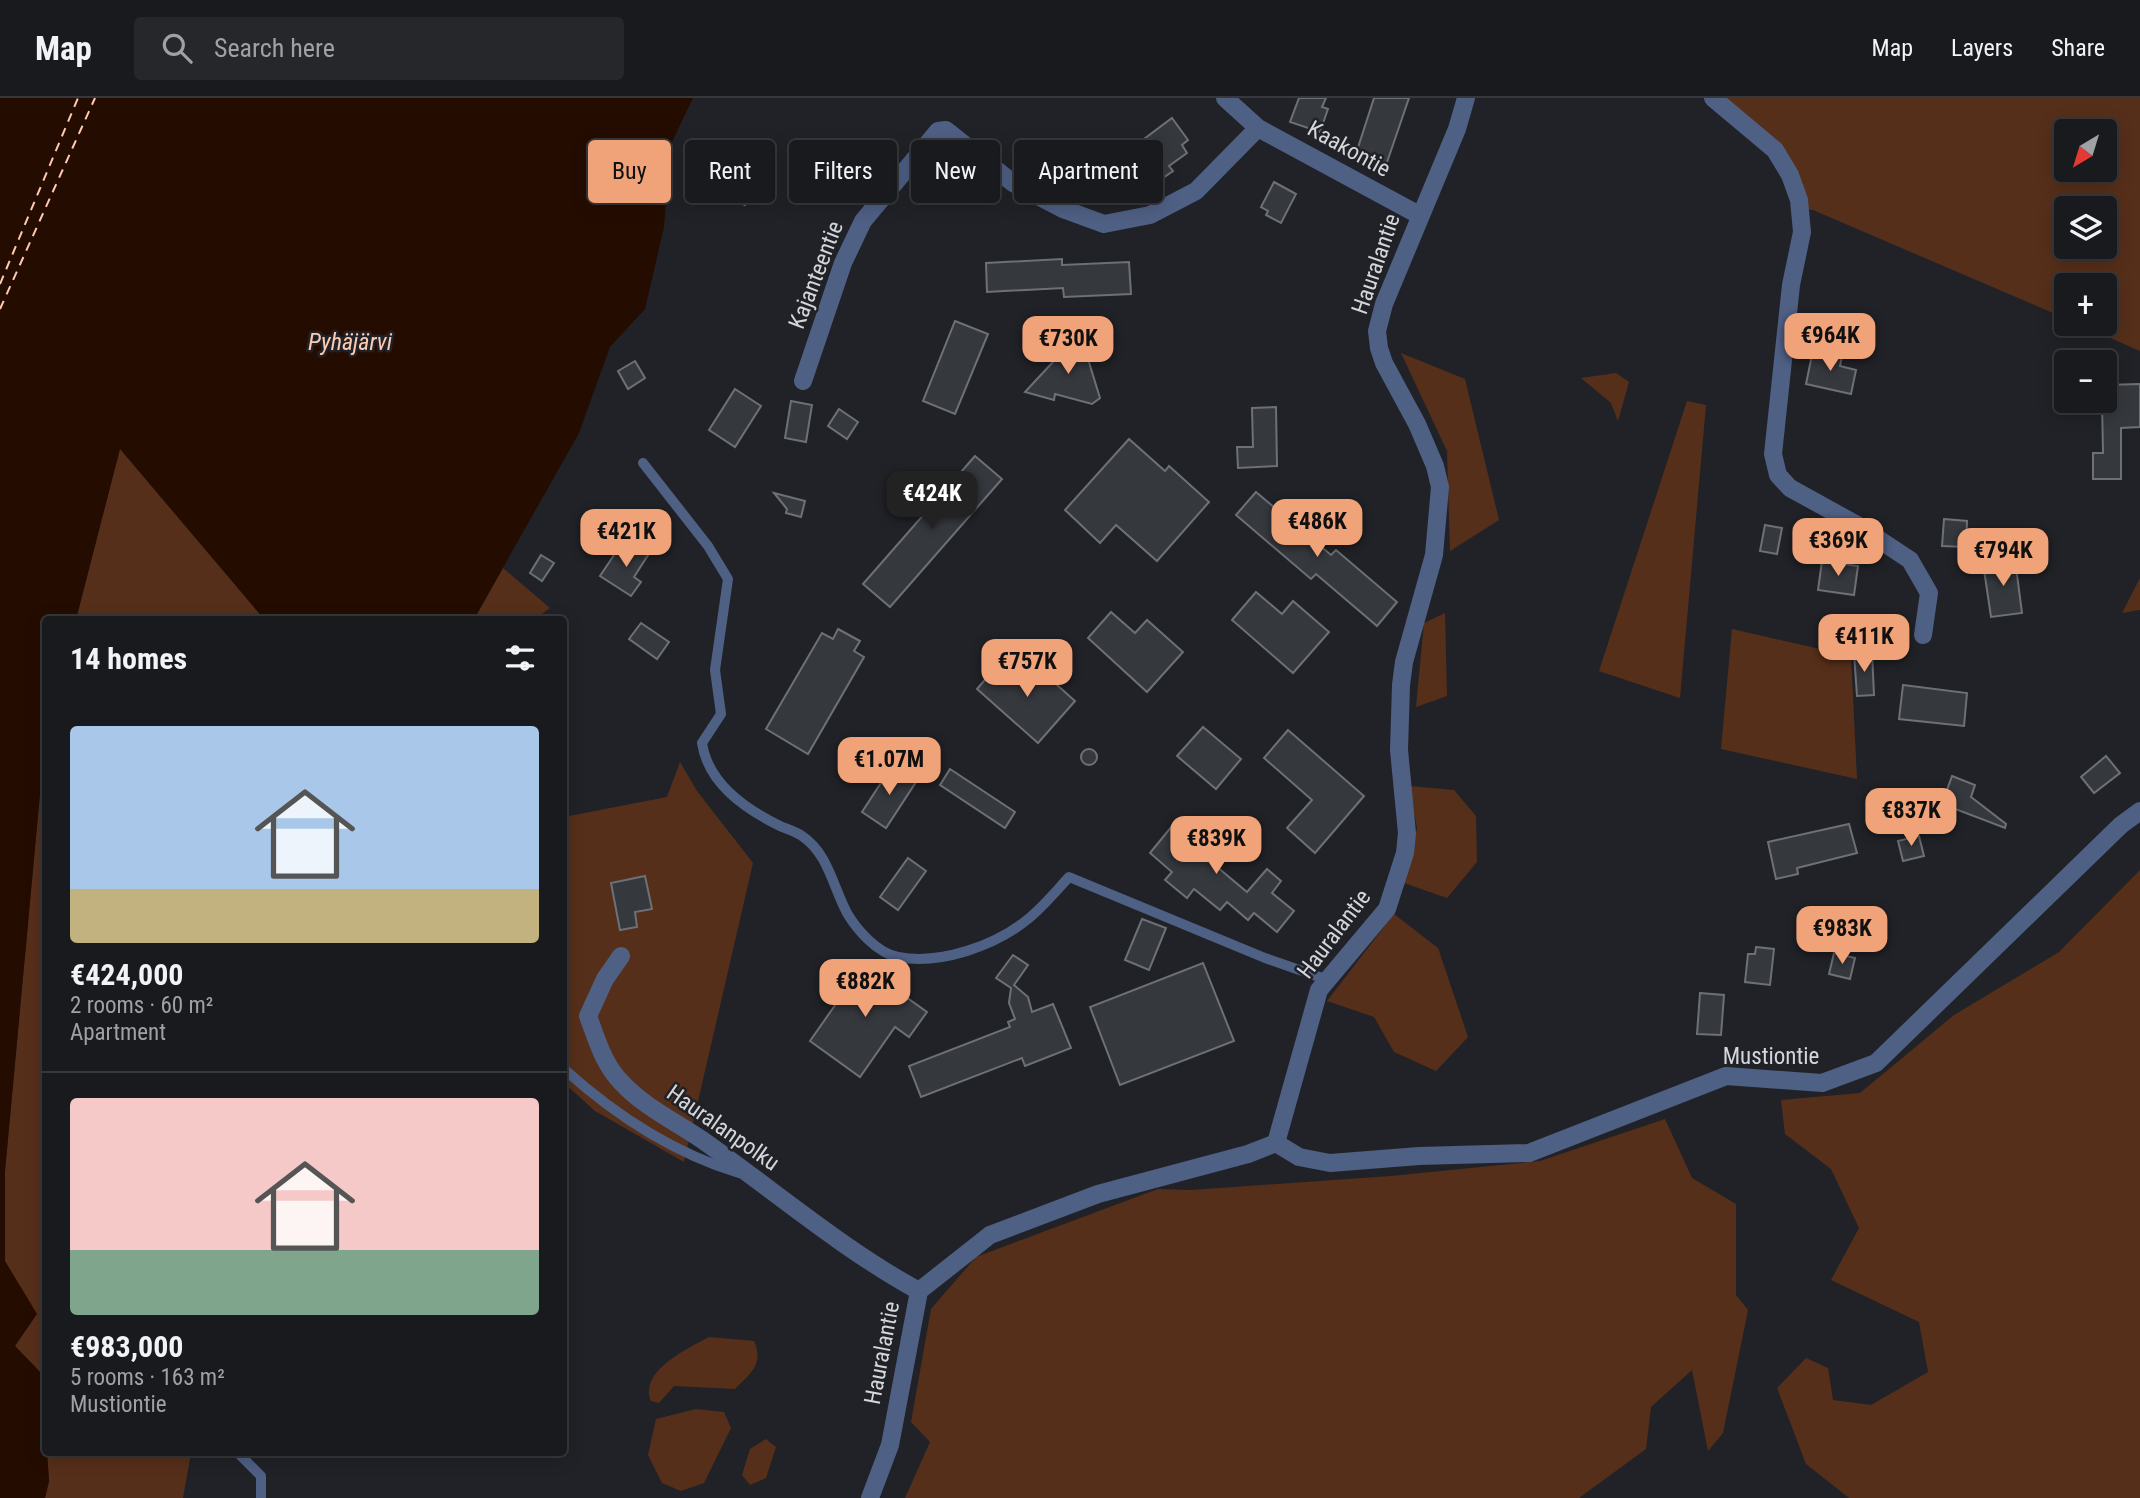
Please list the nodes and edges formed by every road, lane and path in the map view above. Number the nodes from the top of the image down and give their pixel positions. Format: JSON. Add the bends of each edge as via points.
{"nodes":[{"id":1,"x":1225,"y":98,"type":"edge"},
{"id":2,"x":1466,"y":98,"type":"edge"},
{"id":3,"x":1713,"y":98,"type":"edge"},
{"id":4,"x":1258,"y":128,"type":"junction"},
{"id":5,"x":1419,"y":215,"type":"junction"},
{"id":6,"x":803,"y":381,"type":"dead end"},
{"id":7,"x":643,"y":463,"type":"dead end"},
{"id":8,"x":1923,"y":635,"type":"dead end"},
{"id":9,"x":2140,"y":811,"type":"edge"},
{"id":10,"x":621,"y":956,"type":"dead end"},
{"id":11,"x":1328,"y":980,"type":"junction"},
{"id":12,"x":567,"y":1072,"type":"edge"},
{"id":13,"x":1276,"y":1143,"type":"junction"},
{"id":14,"x":753,"y":1178,"type":"junction"},
{"id":15,"x":919,"y":1291,"type":"junction"},
{"id":16,"x":241,"y":1456,"type":"edge"},
{"id":17,"x":261,"y":1498,"type":"edge"},
{"id":18,"x":870,"y":1498,"type":"edge"}],
"edges":[{"from":1,"to":4,"type":"street","name":"Kaakontie"},
{"from":2,"to":5,"type":"street","name":"Hauralantie"},
{"from":3,"to":8,"type":"street","via":[[1775,150],[1799,200],[1802,232],[1791,285],[1773,454],[1778,475],[1790,488],[1910,560],[1929,593]]},
{"from":4,"to":5,"type":"street","name":"Kaakontie"},
{"from":4,"to":6,"type":"street","name":"Kajanteentie","via":[[1196,191],[1150,215],[1104,224],[1013,183],[946,130],[938,131],[863,221],[843,263]]},
{"from":5,"to":11,"type":"street","name":"Hauralantie","via":[[1377,331],[1384,363],[1418,424],[1440,487],[1434,555],[1401,685],[1399,750],[1405,853],[1387,909]]},
{"from":7,"to":11,"type":"lane","via":[[728,579],[715,670],[721,714],[702,743],[704,759],[746,808],[802,835],[822,854],[848,914],[865,937],[896,957],[927,958],[982,946],[1028,920],[1069,877]]},
{"from":9,"to":13,"type":"street","name":"Mustiontie","via":[[1876,1063],[1822,1083],[1726,1076],[1529,1153],[1330,1163],[1299,1157]]},
{"from":10,"to":14,"type":"street","name":"Hauralanpolku","via":[[588,1016],[604,1060],[644,1103]]},
{"from":11,"to":13,"type":"street","name":"Hauralantie","via":[[1319,990],[1307,1024]]},
{"from":12,"to":14,"type":"lane","via":[[593,1095],[670,1146]]},
{"from":13,"to":15,"type":"street","name":"Hauralantie","via":[[1098,1194],[990,1235]]},
{"from":14,"to":15,"type":"street","name":"Hauralanpolku","via":[[872,1265]]},
{"from":15,"to":18,"type":"street","name":"Hauralantie","via":[[890,1445]]},
{"from":16,"to":17,"type":"lane","via":[[261,1476]]}]}
